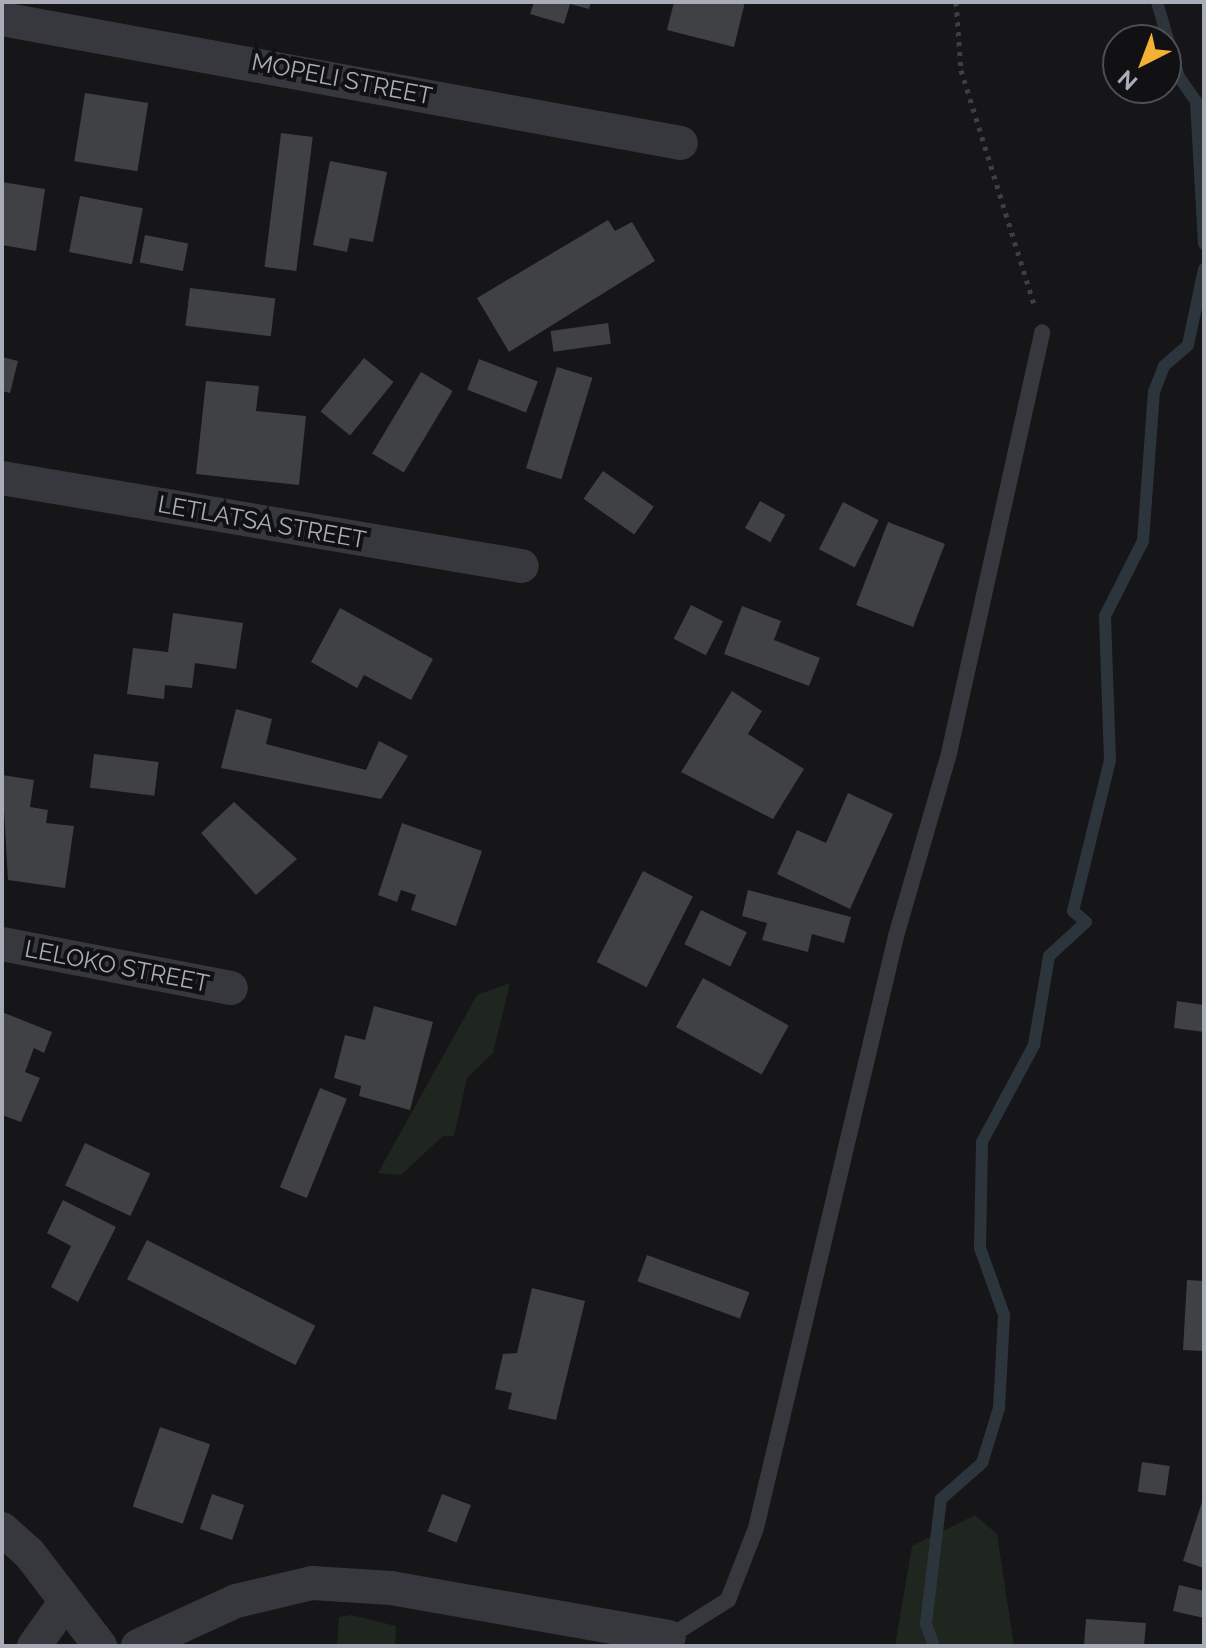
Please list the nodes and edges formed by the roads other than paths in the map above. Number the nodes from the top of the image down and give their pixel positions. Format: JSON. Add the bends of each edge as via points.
{"nodes":[{"id":1,"x":2,"y":19,"type":"edge"},
{"id":2,"x":681,"y":143,"type":"dead end"},
{"id":3,"x":1042,"y":332,"type":"road end"},
{"id":4,"x":2,"y":478,"type":"edge"},
{"id":5,"x":522,"y":566,"type":"dead end"},
{"id":6,"x":2,"y":944,"type":"edge"},
{"id":7,"x":231,"y":988,"type":"dead end"},
{"id":8,"x":2,"y":1529,"type":"edge"},
{"id":9,"x":64,"y":1604,"type":"junction"},
{"id":10,"x":669,"y":1637,"type":"joint"},
{"id":11,"x":34,"y":1646,"type":"edge"},
{"id":12,"x":100,"y":1646,"type":"edge"},
{"id":13,"x":138,"y":1646,"type":"edge"}],
"edges":[{"from":1,"to":2,"type":"street","name":"MOPELI STREET"},
{"from":3,"to":10,"type":"lane","via":[[949,753],[896,936],[756,1528],[728,1600]]},
{"from":4,"to":5,"type":"street","name":"LETLATSA STREET"},
{"from":6,"to":7,"type":"street","name":"LELOKO STREET"},
{"from":8,"to":9,"type":"street","via":[[29,1553]]},
{"from":9,"to":11,"type":"street"},
{"from":9,"to":12,"type":"street"},
{"from":10,"to":13,"type":"street","via":[[391,1588],[312,1583],[236,1601]]}]}
